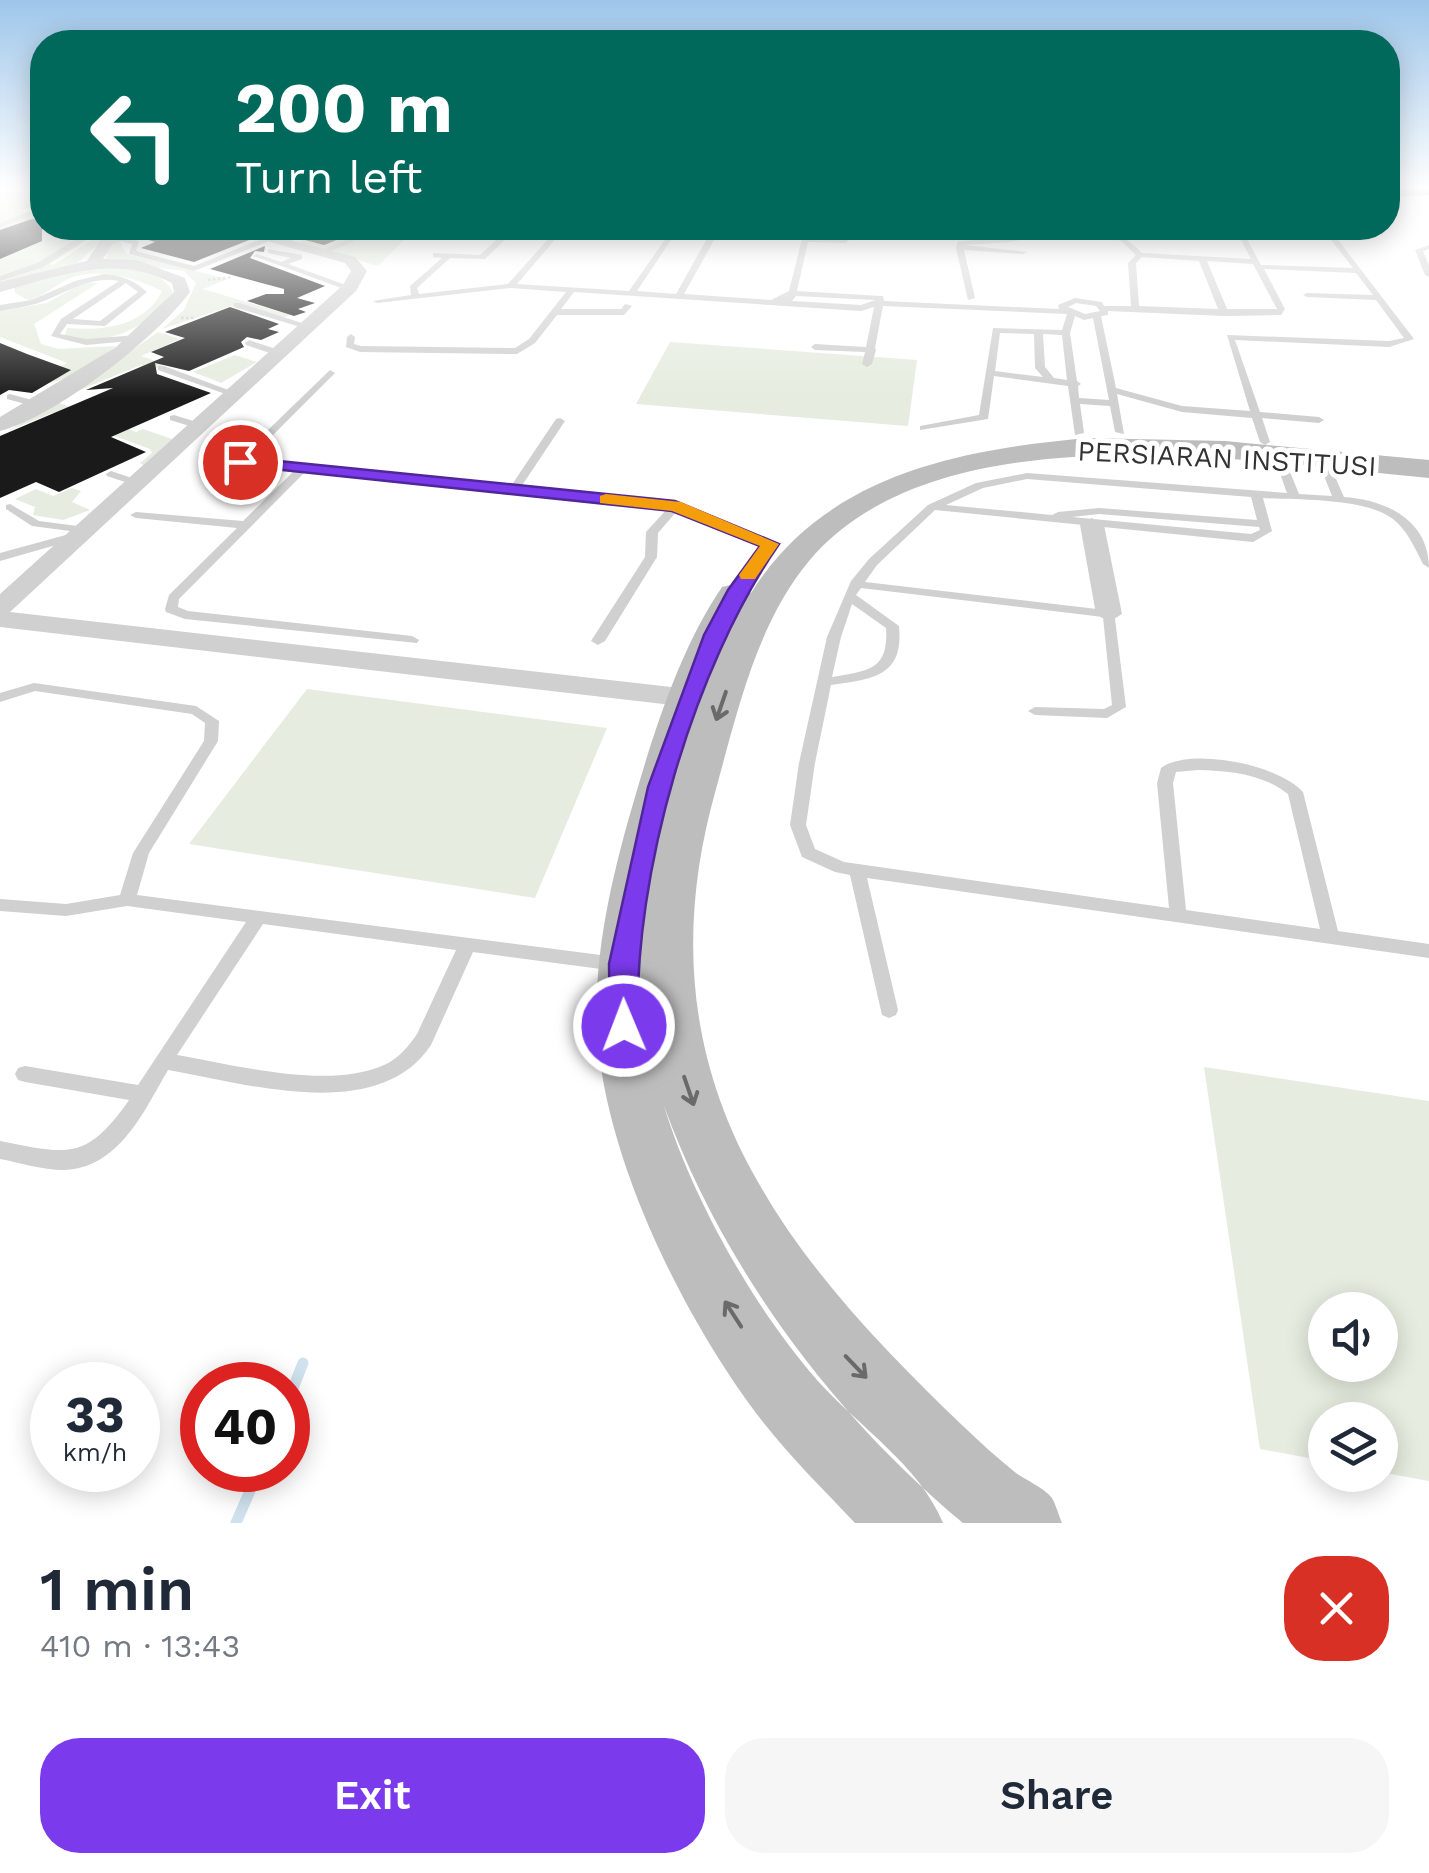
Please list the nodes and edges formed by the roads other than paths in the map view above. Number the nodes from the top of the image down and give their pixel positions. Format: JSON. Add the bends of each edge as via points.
{"nodes":[{"id":1,"x":51,"y":257,"type":"edge"},
{"id":2,"x":95,"y":257,"type":"edge"},
{"id":3,"x":152,"y":257,"type":"edge"},
{"id":4,"x":217,"y":257,"type":"edge"},
{"id":5,"x":339,"y":257,"type":"edge"},
{"id":6,"x":447,"y":257,"type":"edge"},
{"id":7,"x":536,"y":257,"type":"edge"},
{"id":8,"x":657,"y":257,"type":"edge"},
{"id":9,"x":701,"y":257,"type":"edge"},
{"id":10,"x":801,"y":257,"type":"edge"},
{"id":11,"x":962,"y":257,"type":"edge"},
{"id":12,"x":1138,"y":257,"type":"edge"},
{"id":13,"x":1172,"y":257,"type":"edge"},
{"id":14,"x":1256,"y":257,"type":"edge"},
{"id":15,"x":1349,"y":257,"type":"edge"},
{"id":16,"x":1202,"y":259,"type":"junction"},
{"id":17,"x":284,"y":263,"type":"dead end"},
{"id":18,"x":92,"y":264,"type":"junction"},
{"id":19,"x":1260,"y":264,"type":"junction"},
{"id":20,"x":1360,"y":271,"type":"junction"},
{"id":21,"x":124,"y":281,"type":"junction"},
{"id":22,"x":0,"y":286,"type":"edge"},
{"id":23,"x":511,"y":286,"type":"junction"},
{"id":24,"x":350,"y":288,"type":"junction"},
{"id":25,"x":572,"y":290,"type":"junction"},
{"id":26,"x":792,"y":293,"type":"junction"},
{"id":27,"x":632,"y":294,"type":"junction"},
{"id":28,"x":1307,"y":295,"type":"dead end"},
{"id":29,"x":415,"y":296,"type":"junction"},
{"id":30,"x":679,"y":296,"type":"junction"},
{"id":31,"x":971,"y":298,"type":"junction"},
{"id":32,"x":1380,"y":298,"type":"junction"},
{"id":33,"x":880,"y":300,"type":"junction"},
{"id":34,"x":377,"y":301,"type":"dead end"},
{"id":35,"x":771,"y":302,"type":"junction"},
{"id":36,"x":789,"y":304,"type":"junction"},
{"id":37,"x":238,"y":305,"type":"dead end"},
{"id":38,"x":2,"y":307,"type":"edge"},
{"id":39,"x":1106,"y":308,"type":"junction"},
{"id":40,"x":1135,"y":308,"type":"junction"},
{"id":41,"x":1067,"y":309,"type":"junction"},
{"id":42,"x":554,"y":312,"type":"junction"},
{"id":43,"x":588,"y":312,"type":"dead end"},
{"id":44,"x":1224,"y":312,"type":"junction"},
{"id":45,"x":1097,"y":316,"type":"junction"},
{"id":46,"x":64,"y":322,"type":"junction"},
{"id":47,"x":308,"y":326,"type":"junction"},
{"id":48,"x":1038,"y":331,"type":"junction"},
{"id":49,"x":1066,"y":333,"type":"junction"},
{"id":50,"x":137,"y":338,"type":"junction"},
{"id":51,"x":351,"y":338,"type":"dead end"},
{"id":52,"x":250,"y":343,"type":"dead end"},
{"id":53,"x":816,"y":347,"type":"dead end"},
{"id":54,"x":872,"y":350,"type":"junction"},
{"id":55,"x":278,"y":353,"type":"junction"},
{"id":56,"x":867,"y":364,"type":"dead end"},
{"id":57,"x":161,"y":368,"type":"dead end"},
{"id":58,"x":992,"y":372,"type":"junction"},
{"id":59,"x":330,"y":373,"type":"dead end"},
{"id":60,"x":1050,"y":379,"type":"junction"},
{"id":61,"x":1071,"y":383,"type":"junction"},
{"id":62,"x":234,"y":394,"type":"junction"},
{"id":63,"x":10,"y":397,"type":"dead end"},
{"id":64,"x":36,"y":404,"type":"junction"},
{"id":65,"x":1166,"y":407,"type":"junction"},
{"id":66,"x":1100,"y":412,"type":"junction"},
{"id":67,"x":174,"y":418,"type":"dead end"},
{"id":68,"x":560,"y":421,"type":"dead end"},
{"id":69,"x":0,"y":425,"type":"edge"},
{"id":70,"x":199,"y":426,"type":"junction"},
{"id":71,"x":924,"y":428,"type":"dead end"},
{"id":72,"x":1429,"y":456,"type":"edge"},
{"id":73,"x":1291,"y":460,"type":"junction"},
{"id":74,"x":1429,"y":469,"type":"edge"},
{"id":75,"x":300,"y":470,"type":"junction"},
{"id":76,"x":111,"y":474,"type":"dead end"},
{"id":77,"x":136,"y":483,"type":"junction"},
{"id":78,"x":514,"y":490,"type":"junction"},
{"id":79,"x":675,"y":506,"type":"junction"},
{"id":80,"x":932,"y":507,"type":"junction"},
{"id":81,"x":10,"y":508,"type":"dead end"},
{"id":82,"x":136,"y":515,"type":"dead end"},
{"id":83,"x":1051,"y":518,"type":"junction"},
{"id":84,"x":1264,"y":524,"type":"junction"},
{"id":85,"x":245,"y":526,"type":"junction"},
{"id":86,"x":1092,"y":526,"type":"junction"},
{"id":87,"x":82,"y":532,"type":"junction"},
{"id":88,"x":770,"y":544,"type":"junction"},
{"id":89,"x":0,"y":557,"type":"edge"},
{"id":90,"x":1429,"y":564,"type":"edge"},
{"id":91,"x":852,"y":590,"type":"junction"},
{"id":92,"x":0,"y":608,"type":"edge"},
{"id":93,"x":1109,"y":614,"type":"junction"},
{"id":94,"x":0,"y":619,"type":"edge"},
{"id":95,"x":412,"y":640,"type":"dead end"},
{"id":96,"x":598,"y":641,"type":"dead end"},
{"id":97,"x":824,"y":682,"type":"junction"},
{"id":98,"x":0,"y":698,"type":"edge"},
{"id":99,"x":688,"y":698,"type":"junction"},
{"id":100,"x":1035,"y":711,"type":"dead end"},
{"id":101,"x":857,"y":870,"type":"junction"},
{"id":102,"x":127,"y":900,"type":"junction"},
{"id":103,"x":0,"y":905,"type":"edge"},
{"id":104,"x":259,"y":916,"type":"junction"},
{"id":105,"x":1178,"y":916,"type":"junction"},
{"id":106,"x":1331,"y":937,"type":"junction"},
{"id":107,"x":466,"y":945,"type":"junction"},
{"id":108,"x":1429,"y":951,"type":"edge"},
{"id":109,"x":622,"y":964,"type":"junction"},
{"id":110,"x":889,"y":1010,"type":"dead end"},
{"id":111,"x":164,"y":1061,"type":"junction"},
{"id":112,"x":24,"y":1074,"type":"dead end"},
{"id":113,"x":141,"y":1094,"type":"junction"},
{"id":114,"x":0,"y":1150,"type":"edge"},
{"id":115,"x":906,"y":1523,"type":"edge"},
{"id":116,"x":1025,"y":1523,"type":"edge"}],
"edges":[{"from":1,"to":22,"type":"lane"},
{"from":2,"to":18,"type":"street"},
{"from":3,"to":4,"type":"lane","via":[[194,268]]},
{"from":5,"to":24,"type":"street","via":[[359,268]]},
{"from":6,"to":29,"type":"lane","via":[[413,288]]},
{"from":7,"to":23,"type":"lane"},
{"from":8,"to":27,"type":"lane"},
{"from":9,"to":30,"type":"lane"},
{"from":10,"to":26,"type":"lane"},
{"from":11,"to":31,"type":"lane"},
{"from":12,"to":40,"type":"lane","via":[[1132,263]]},
{"from":13,"to":16,"type":"lane"},
{"from":14,"to":19,"type":"lane"},
{"from":15,"to":20,"type":"lane"},
{"from":16,"to":19,"type":"lane"},
{"from":16,"to":44,"type":"lane"},
{"from":17,"to":24,"type":"lane","via":[[287,270]]},
{"from":18,"to":22,"type":"street"},
{"from":18,"to":50,"type":"street","via":[[149,268],[180,281],[182,292],[170,308]]},
{"from":19,"to":20,"type":"lane"},
{"from":19,"to":44,"type":"lane","via":[[1278,314]]},
{"from":20,"to":32,"type":"lane"},
{"from":21,"to":38,"type":"lane","via":[[84,278],[34,302]]},
{"from":21,"to":46,"type":"lane"},
{"from":21,"to":46,"type":"lane","via":[[144,292],[116,316],[94,326]]},
{"from":22,"to":38,"type":"lane"},
{"from":23,"to":25,"type":"lane"},
{"from":23,"to":29,"type":"lane"},
{"from":24,"to":47,"type":"street"},
{"from":25,"to":27,"type":"lane"},
{"from":25,"to":42,"type":"lane"},
{"from":26,"to":33,"type":"lane"},
{"from":26,"to":35,"type":"lane"},
{"from":26,"to":36,"type":"lane"},
{"from":27,"to":30,"type":"lane"},
{"from":28,"to":32,"type":"lane"},
{"from":29,"to":34,"type":"lane"},
{"from":30,"to":35,"type":"lane"},
{"from":31,"to":33,"type":"lane"},
{"from":31,"to":41,"type":"lane"},
{"from":32,"to":73,"type":"lane","via":[[1408,342],[1230,336]]},
{"from":33,"to":36,"type":"lane","via":[[860,308]]},
{"from":33,"to":41,"type":"lane"},
{"from":33,"to":54,"type":"lane"},
{"from":35,"to":36,"type":"lane"},
{"from":37,"to":47,"type":"lane"},
{"from":39,"to":40,"type":"lane"},
{"from":39,"to":41,"type":"lane","via":[[1088,301]]},
{"from":39,"to":45,"type":"lane"},
{"from":40,"to":44,"type":"lane"},
{"from":41,"to":45,"type":"lane"},
{"from":41,"to":49,"type":"lane"},
{"from":42,"to":43,"type":"lane"},
{"from":42,"to":51,"type":"lane","via":[[525,347],[503,353],[360,348],[349,346]]},
{"from":45,"to":66,"type":"lane"},
{"from":46,"to":50,"type":"lane","via":[[55,336],[66,341]]},
{"from":47,"to":55,"type":"street"},
{"from":48,"to":49,"type":"lane"},
{"from":48,"to":58,"type":"lane","via":[[996,330]]},
{"from":48,"to":60,"type":"lane","via":[[1040,368]]},
{"from":49,"to":61,"type":"lane"},
{"from":50,"to":64,"type":"street"},
{"from":52,"to":55,"type":"lane"},
{"from":53,"to":54,"type":"lane"},
{"from":54,"to":56,"type":"lane"},
{"from":55,"to":62,"type":"street"},
{"from":57,"to":62,"type":"lane"},
{"from":58,"to":60,"type":"lane"},
{"from":58,"to":71,"type":"lane","via":[[984,417]]},
{"from":59,"to":75,"type":"lane","via":[[241,456],[249,465]]},
{"from":60,"to":61,"type":"lane"},
{"from":61,"to":66,"type":"lane","via":[[1068,407]]},
{"from":62,"to":70,"type":"street"},
{"from":63,"to":64,"type":"lane"},
{"from":64,"to":69,"type":"street"},
{"from":65,"to":66,"type":"lane"},
{"from":65,"to":66,"type":"lane"},
{"from":65,"to":73,"type":"lane"},
{"from":66,"to":73,"type":"street","name":"PERSIARAN INSTITUSI"},
{"from":66,"to":88,"type":"street","name":"PERSIARAN INSTITUSI","via":[[912,462],[829,498]]},
{"from":67,"to":70,"type":"lane"},
{"from":68,"to":78,"type":"lane"},
{"from":70,"to":77,"type":"street"},
{"from":72,"to":73,"type":"street","name":"PERSIARAN INSTITUSI"},
{"from":73,"to":74,"type":"street","name":"PERSIARAN INSTITUSI"},
{"from":73,"to":80,"type":"lane","via":[[1027,476],[980,485]]},
{"from":73,"to":84,"type":"lane"},
{"from":73,"to":90,"type":"lane","via":[[1396,512]]},
{"from":73,"to":116,"type":"street","name":"PERSIARAN INSTITUSI","one_way":true,"via":[[1160,448],[1022,452],[934,472],[846,511],[784,565],[765,595],[693,789],[670,889],[665,969],[684,1080],[710,1151],[744,1223],[839,1349],[974,1490]]},
{"from":75,"to":78,"type":"lane"},
{"from":75,"to":85,"type":"lane"},
{"from":76,"to":77,"type":"lane"},
{"from":77,"to":87,"type":"street"},
{"from":78,"to":79,"type":"lane"},
{"from":79,"to":88,"type":"lane"},
{"from":79,"to":96,"type":"lane","via":[[652,532],[651,557]]},
{"from":80,"to":83,"type":"lane"},
{"from":80,"to":91,"type":"lane"},
{"from":81,"to":87,"type":"lane","via":[[36,524]]},
{"from":82,"to":85,"type":"lane"},
{"from":83,"to":84,"type":"lane","via":[[1099,511]]},
{"from":83,"to":86,"type":"lane"},
{"from":84,"to":86,"type":"lane","via":[[1266,531],[1253,538]]},
{"from":85,"to":95,"type":"lane","via":[[173,598],[171,609]]},
{"from":86,"to":93,"type":"street"},
{"from":87,"to":89,"type":"lane"},
{"from":87,"to":92,"type":"street"},
{"from":88,"to":99,"type":"street","name":"PERSIARAN INSTITUSI","via":[[737,590]]},
{"from":91,"to":93,"type":"lane"},
{"from":91,"to":97,"type":"lane"},
{"from":91,"to":97,"type":"lane","via":[[892,626],[896,647],[889,664]]},
{"from":93,"to":100,"type":"lane","via":[[1119,707],[1107,714]]},
{"from":94,"to":99,"type":"street"},
{"from":97,"to":101,"type":"lane","via":[[800,838],[822,862]]},
{"from":98,"to":102,"type":"lane","via":[[34,688],[196,710],[212,720],[211,741],[141,853]]},
{"from":99,"to":109,"type":"street","name":"PERSIARAN INSTITUSI","via":[[660,787]]},
{"from":101,"to":105,"type":"lane"},
{"from":101,"to":110,"type":"lane"},
{"from":102,"to":103,"type":"lane","via":[[66,910]]},
{"from":102,"to":104,"type":"lane"},
{"from":104,"to":107,"type":"lane"},
{"from":104,"to":111,"type":"lane"},
{"from":105,"to":106,"type":"lane"},
{"from":105,"to":106,"type":"lane","via":[[1169,768],[1269,774],[1295,792]]},
{"from":106,"to":108,"type":"lane"},
{"from":107,"to":109,"type":"lane"},
{"from":107,"to":111,"type":"lane","via":[[417,1050],[380,1079],[342,1085]]},
{"from":115,"to":109,"type":"street","name":"PERSIARAN INSTITUSI","one_way":true,"via":[[789,1400],[696,1258],[633,1098]]},
{"from":111,"to":113,"type":"lane"},
{"from":112,"to":113,"type":"lane"},
{"from":113,"to":114,"type":"lane","via":[[112,1140],[91,1156],[68,1161]]}]}
